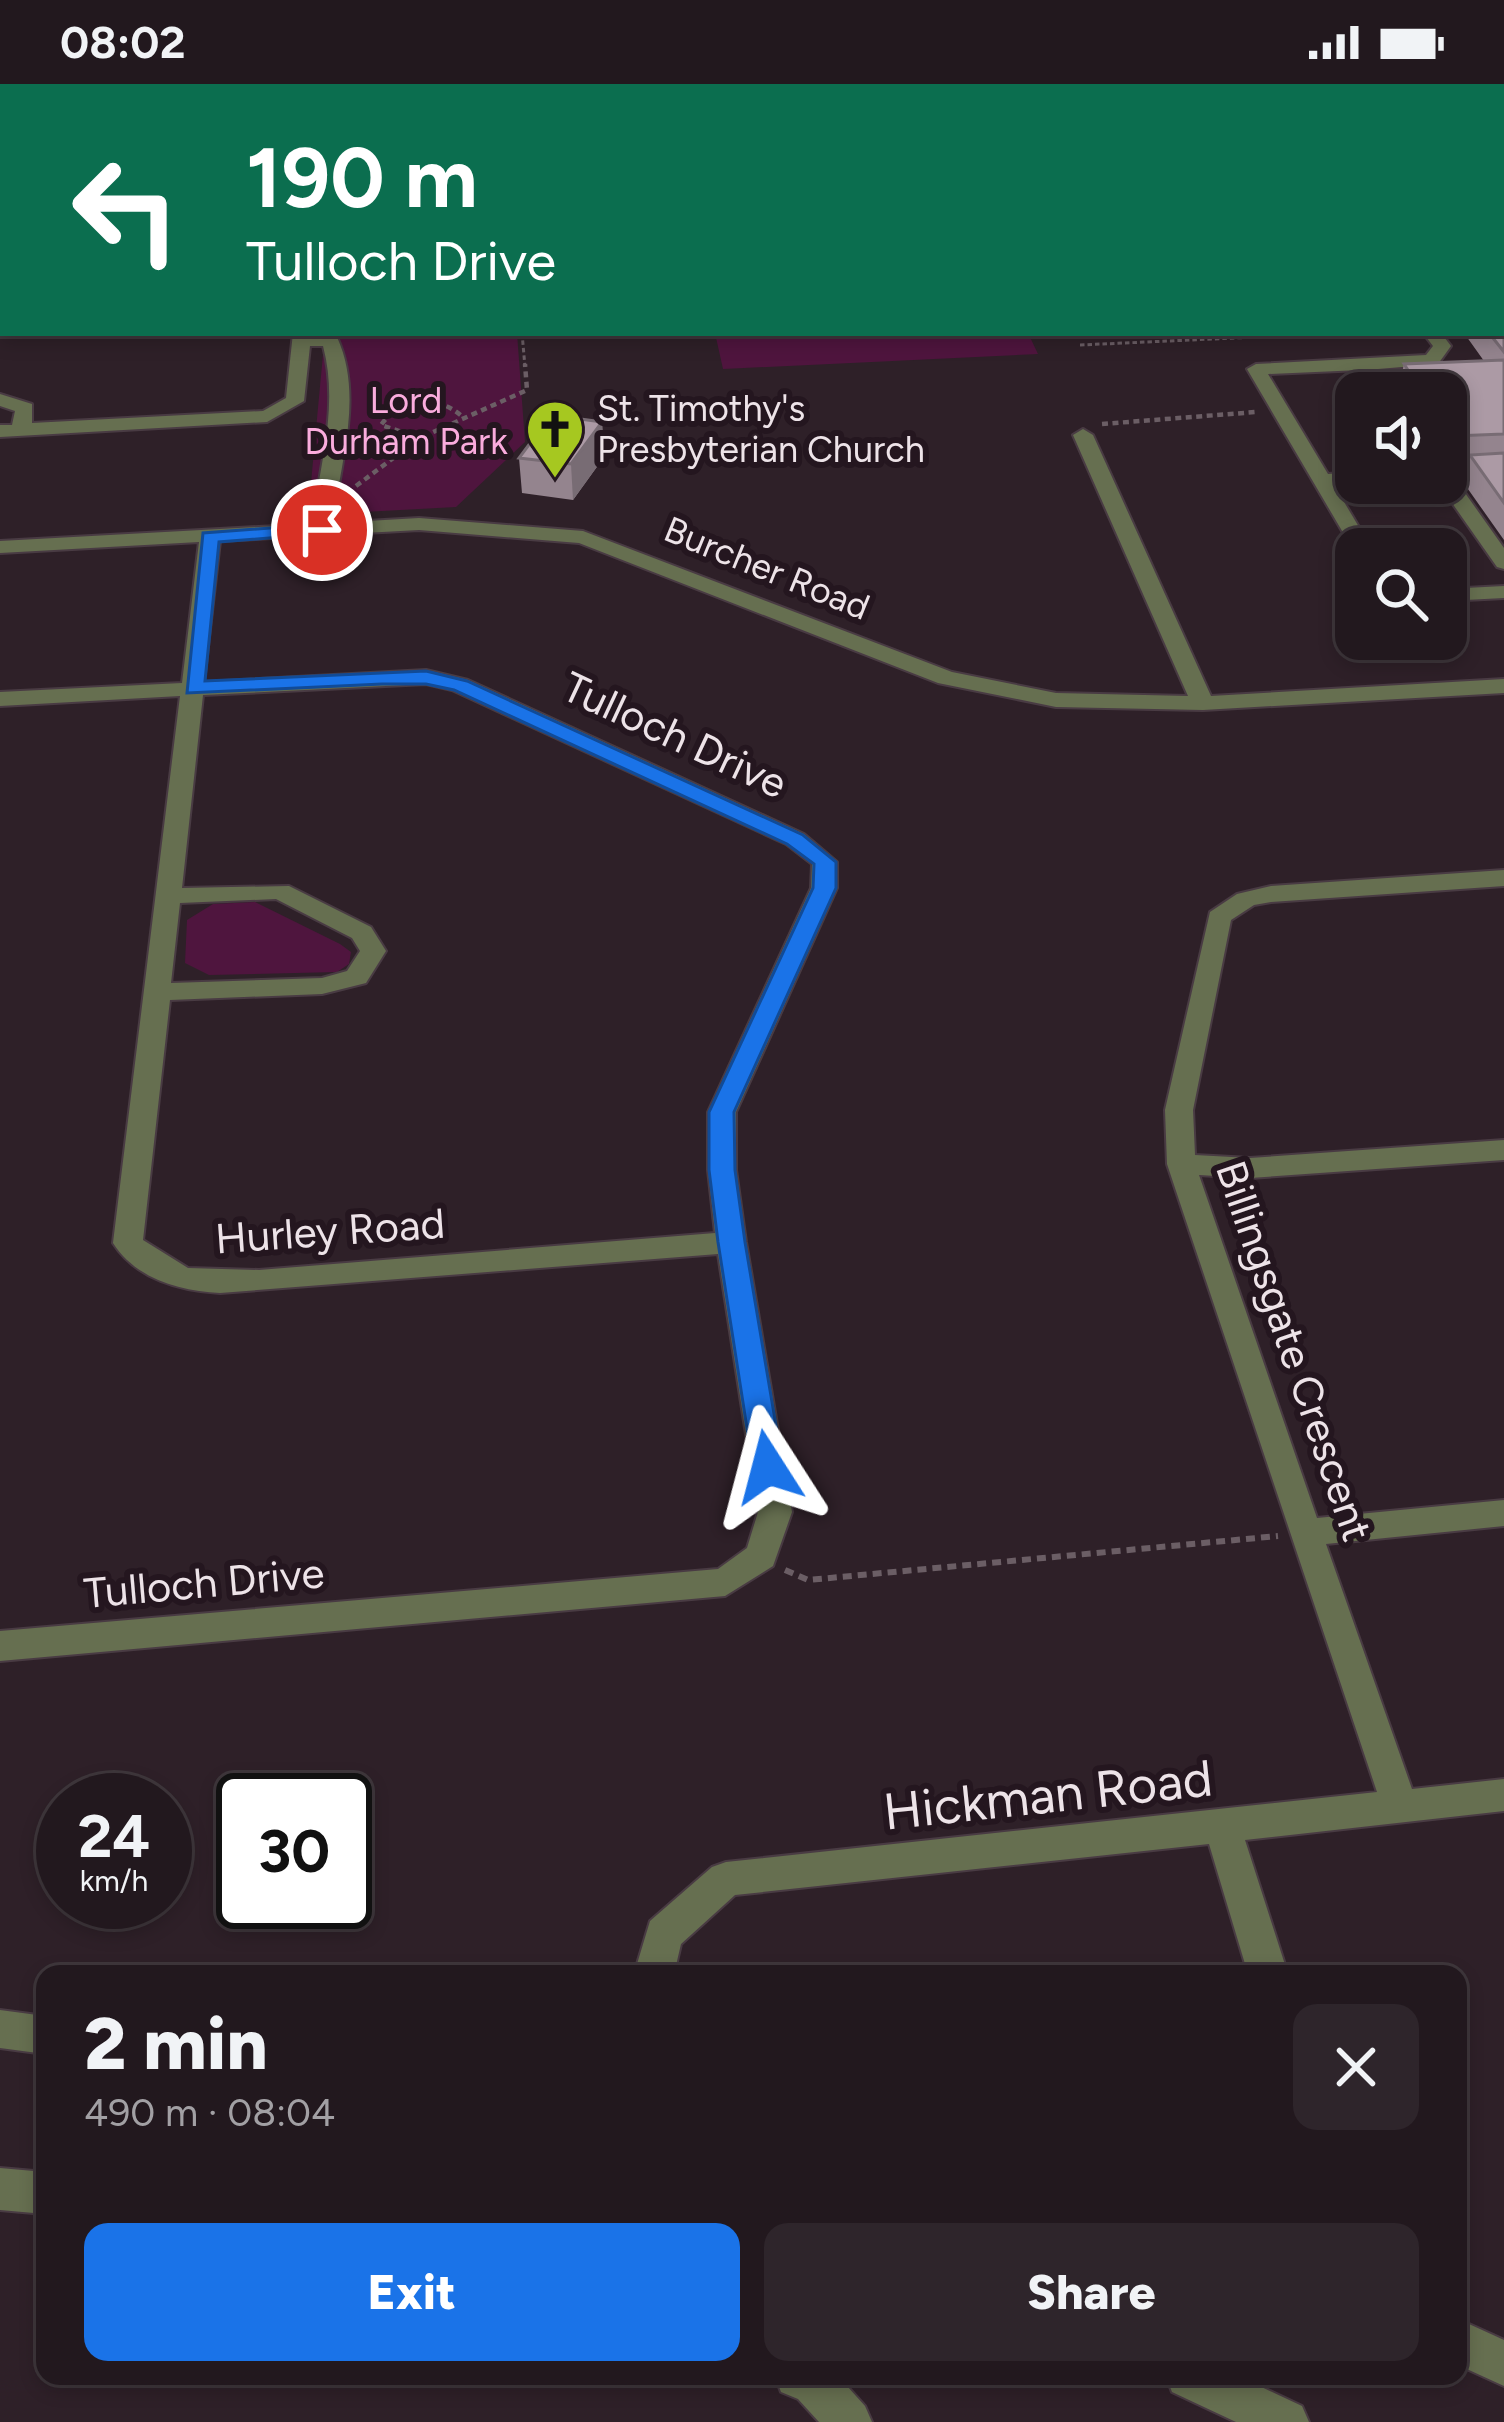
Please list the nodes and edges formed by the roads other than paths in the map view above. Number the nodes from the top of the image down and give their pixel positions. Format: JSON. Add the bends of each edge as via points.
{"nodes":[{"id":1,"x":1434,"y":336,"type":"edge"},
{"id":2,"x":302,"y":337,"type":"edge"},
{"id":3,"x":1366,"y":364,"type":"junction"},
{"id":4,"x":1372,"y":372,"type":"edge"},
{"id":5,"x":0,"y":400,"type":"edge"},
{"id":6,"x":11,"y":431,"type":"edge"},
{"id":7,"x":1083,"y":435,"type":"road end"},
{"id":8,"x":1321,"y":479,"type":"junction"},
{"id":9,"x":1335,"y":479,"type":"edge"},
{"id":10,"x":1467,"y":500,"type":"edge"},
{"id":11,"x":1350,"y":528,"type":"edge"},
{"id":12,"x":322,"y":530,"type":"junction"},
{"id":13,"x":210,"y":537,"type":"junction"},
{"id":14,"x":0,"y":547,"type":"edge"},
{"id":15,"x":1504,"y":563,"type":"edge"},
{"id":16,"x":1504,"y":592,"type":"edge"},
{"id":17,"x":1467,"y":594,"type":"edge"},
{"id":18,"x":1504,"y":686,"type":"edge"},
{"id":19,"x":194,"y":688,"type":"junction"},
{"id":20,"x":0,"y":699,"type":"edge"},
{"id":21,"x":1203,"y":703,"type":"junction"},
{"id":22,"x":1504,"y":878,"type":"edge"},
{"id":23,"x":170,"y":896,"type":"junction"},
{"id":24,"x":158,"y":992,"type":"junction"},
{"id":25,"x":1504,"y":1150,"type":"edge"},
{"id":26,"x":1181,"y":1163,"type":"junction"},
{"id":27,"x":731,"y":1242,"type":"junction"},
{"id":28,"x":1504,"y":1513,"type":"edge"},
{"id":29,"x":1308,"y":1532,"type":"junction"},
{"id":30,"x":0,"y":1646,"type":"edge"},
{"id":31,"x":1504,"y":1795,"type":"edge"},
{"id":32,"x":1401,"y":1809,"type":"junction"},
{"id":33,"x":1223,"y":1828,"type":"junction"},
{"id":34,"x":657,"y":1965,"type":"edge"},
{"id":35,"x":1265,"y":1965,"type":"edge"},
{"id":36,"x":0,"y":2029,"type":"edge"},
{"id":37,"x":36,"y":2034,"type":"edge"},
{"id":38,"x":0,"y":2189,"type":"edge"},
{"id":39,"x":36,"y":2192,"type":"edge"},
{"id":40,"x":1467,"y":2346,"type":"edge"},
{"id":41,"x":1504,"y":2364,"type":"edge"},
{"id":42,"x":816,"y":2385,"type":"edge"},
{"id":43,"x":1207,"y":2385,"type":"edge"},
{"id":44,"x":849,"y":2422,"type":"edge"},
{"id":45,"x":1286,"y":2422,"type":"edge"}],
"edges":[{"from":1,"to":3,"type":"street","via":[[1442,346],[1432,360]]},
{"from":2,"to":6,"type":"street","via":[[295,401],[267,416]]},
{"from":2,"to":12,"type":"street","via":[[331,341],[344,398]]},
{"from":3,"to":4,"type":"street"},
{"from":3,"to":8,"type":"street","via":[[1256,369]]},
{"from":5,"to":6,"type":"street","via":[[26,408]]},
{"from":7,"to":21,"type":"street"},
{"from":8,"to":9,"type":"street"},
{"from":8,"to":11,"type":"street"},
{"from":10,"to":15,"type":"street"},
{"from":12,"to":13,"type":"street","name":"Burcher Road"},
{"from":12,"to":21,"type":"street","name":"Burcher Road","via":[[418,524],[584,536],[946,678],[1056,700]]},
{"from":13,"to":14,"type":"street","name":"Burcher Road"},
{"from":13,"to":19,"type":"street","name":"Hurley Road"},
{"from":16,"to":17,"type":"street"},
{"from":18,"to":21,"type":"street","name":"Burcher Road"},
{"from":19,"to":20,"type":"street","name":"Tulloch Drive"},
{"from":19,"to":23,"type":"street","name":"Hurley Road"},
{"from":19,"to":27,"type":"street","name":"Tulloch Drive","via":[[404,677],[460,685],[795,839],[825,862],[824,888],[722,1112]]},
{"from":22,"to":26,"type":"street","name":"Billingsgate Crescent","via":[[1271,894],[1220,916],[1179,1110]]},
{"from":23,"to":24,"type":"street","name":"Hurley Road"},
{"from":23,"to":24,"type":"street","via":[[280,891],[362,933],[373,951],[357,977],[322,986]]},
{"from":24,"to":27,"type":"street","name":"Hurley Road","via":[[128,1243],[170,1275],[259,1281]]},
{"from":25,"to":26,"type":"street","via":[[1250,1168]]},
{"from":26,"to":29,"type":"street","name":"Billingsgate Crescent"},
{"from":27,"to":30,"type":"street","name":"Tulloch Drive","via":[[775,1512],[761,1556],[725,1582]]},
{"from":28,"to":29,"type":"street"},
{"from":29,"to":32,"type":"street","name":"Billingsgate Crescent"},
{"from":31,"to":32,"type":"street","name":"Hickman Road"},
{"from":32,"to":33,"type":"street","name":"Hickman Road"},
{"from":33,"to":34,"type":"street","name":"Hickman Road","via":[[726,1879],[664,1934]]},
{"from":33,"to":35,"type":"street"},
{"from":36,"to":37,"type":"street"},
{"from":38,"to":39,"type":"street"},
{"from":40,"to":41,"type":"street"},
{"from":42,"to":44,"type":"street"},
{"from":43,"to":45,"type":"street"}]}
